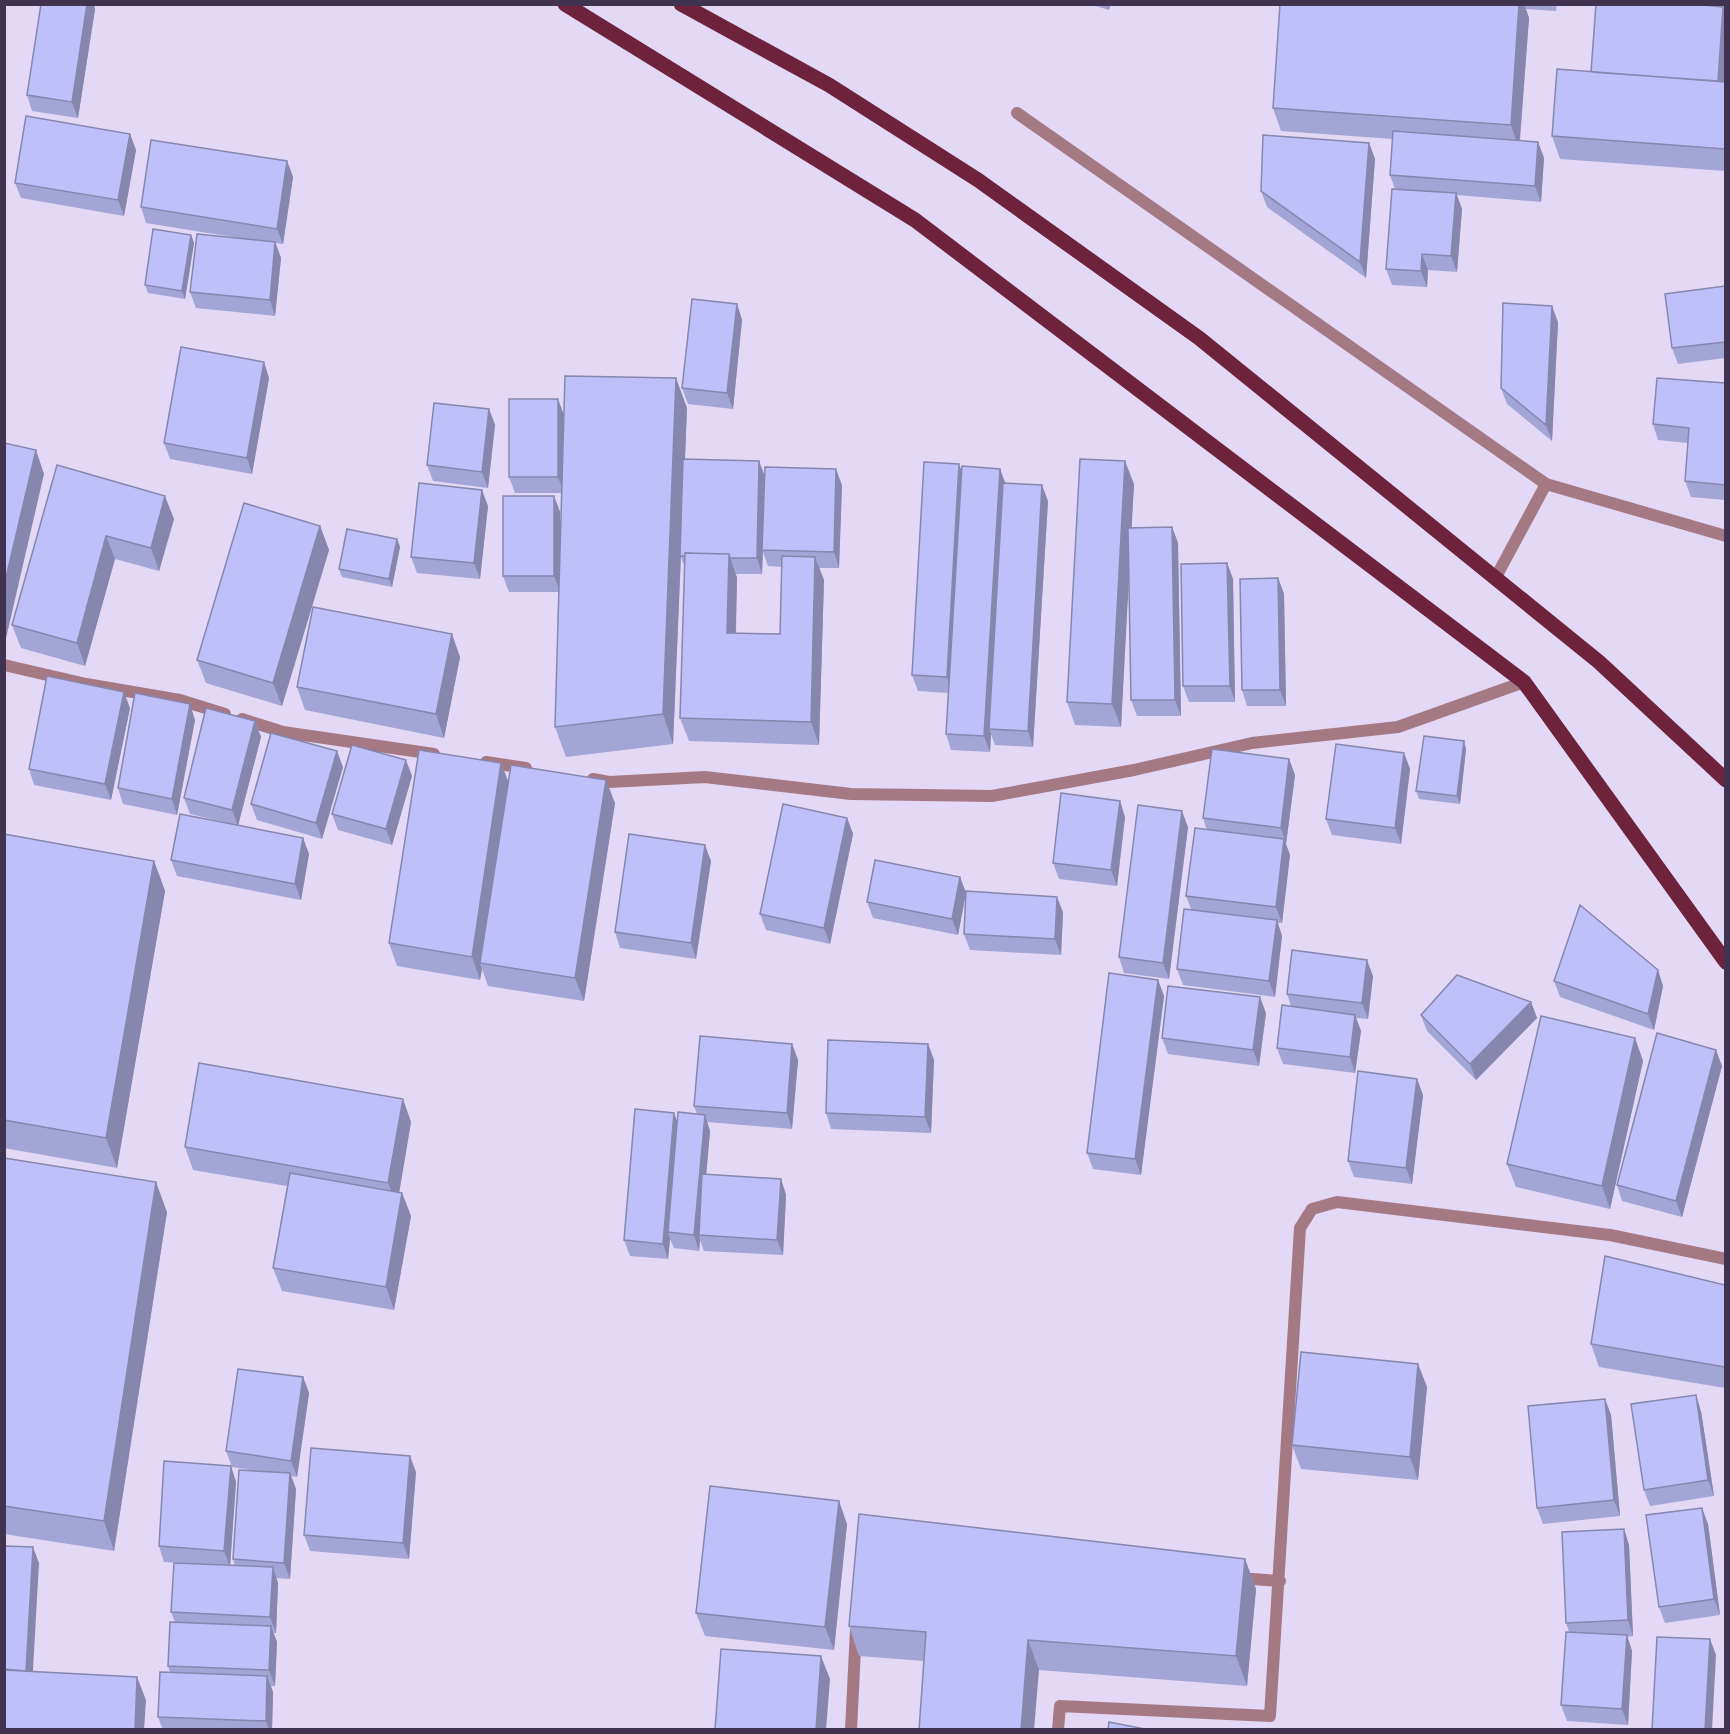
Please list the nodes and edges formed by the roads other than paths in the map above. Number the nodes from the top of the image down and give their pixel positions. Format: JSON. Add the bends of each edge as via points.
{"nodes":[{"id":1,"x":565,"y":4,"type":"edge"},
{"id":2,"x":681,"y":4,"type":"edge"},
{"id":3,"x":1017,"y":113,"type":"dead end"},
{"id":4,"x":1546,"y":484,"type":"junction"},
{"id":5,"x":1725,"y":536,"type":"edge"},
{"id":6,"x":1496,"y":577,"type":"junction"},
{"id":7,"x":4,"y":665,"type":"edge"},
{"id":8,"x":1524,"y":682,"type":"junction"},
{"id":9,"x":443,"y":755,"type":"edge"},
{"id":10,"x":478,"y":761,"type":"edge"},
{"id":11,"x":538,"y":770,"type":"edge"},
{"id":12,"x":585,"y":778,"type":"edge"},
{"id":13,"x":1725,"y":780,"type":"edge"},
{"id":14,"x":1725,"y":962,"type":"edge"},
{"id":15,"x":1725,"y":1259,"type":"edge"},
{"id":16,"x":1224,"y":1577,"type":"edge"},
{"id":17,"x":1280,"y":1581,"type":"junction"},
{"id":18,"x":856,"y":1621,"type":"edge"},
{"id":19,"x":851,"y":1730,"type":"edge"},
{"id":20,"x":1058,"y":1730,"type":"edge"}],
"edges":[{"from":1,"to":8,"type":"main road","via":[[915,220]]},
{"from":2,"to":6,"type":"main road","via":[[829,85],[978,180],[1199,338]]},
{"from":3,"to":4,"type":"street"},
{"from":4,"to":5,"type":"street"},
{"from":4,"to":6,"type":"street"},
{"from":6,"to":13,"type":"main road","via":[[1599,662]]},
{"from":7,"to":9,"type":"street","via":[[180,700],[283,732]]},
{"from":8,"to":12,"type":"street","via":[[1398,727],[1252,743],[992,796],[851,794],[705,777],[609,782]]},
{"from":8,"to":14,"type":"main road"},
{"from":10,"to":11,"type":"street"},
{"from":15,"to":17,"type":"street","via":[[1610,1234],[1337,1202],[1312,1209],[1300,1228]]},
{"from":16,"to":17,"type":"street"},
{"from":17,"to":20,"type":"street","via":[[1270,1716],[1060,1706]]},
{"from":18,"to":19,"type":"street"}]}
